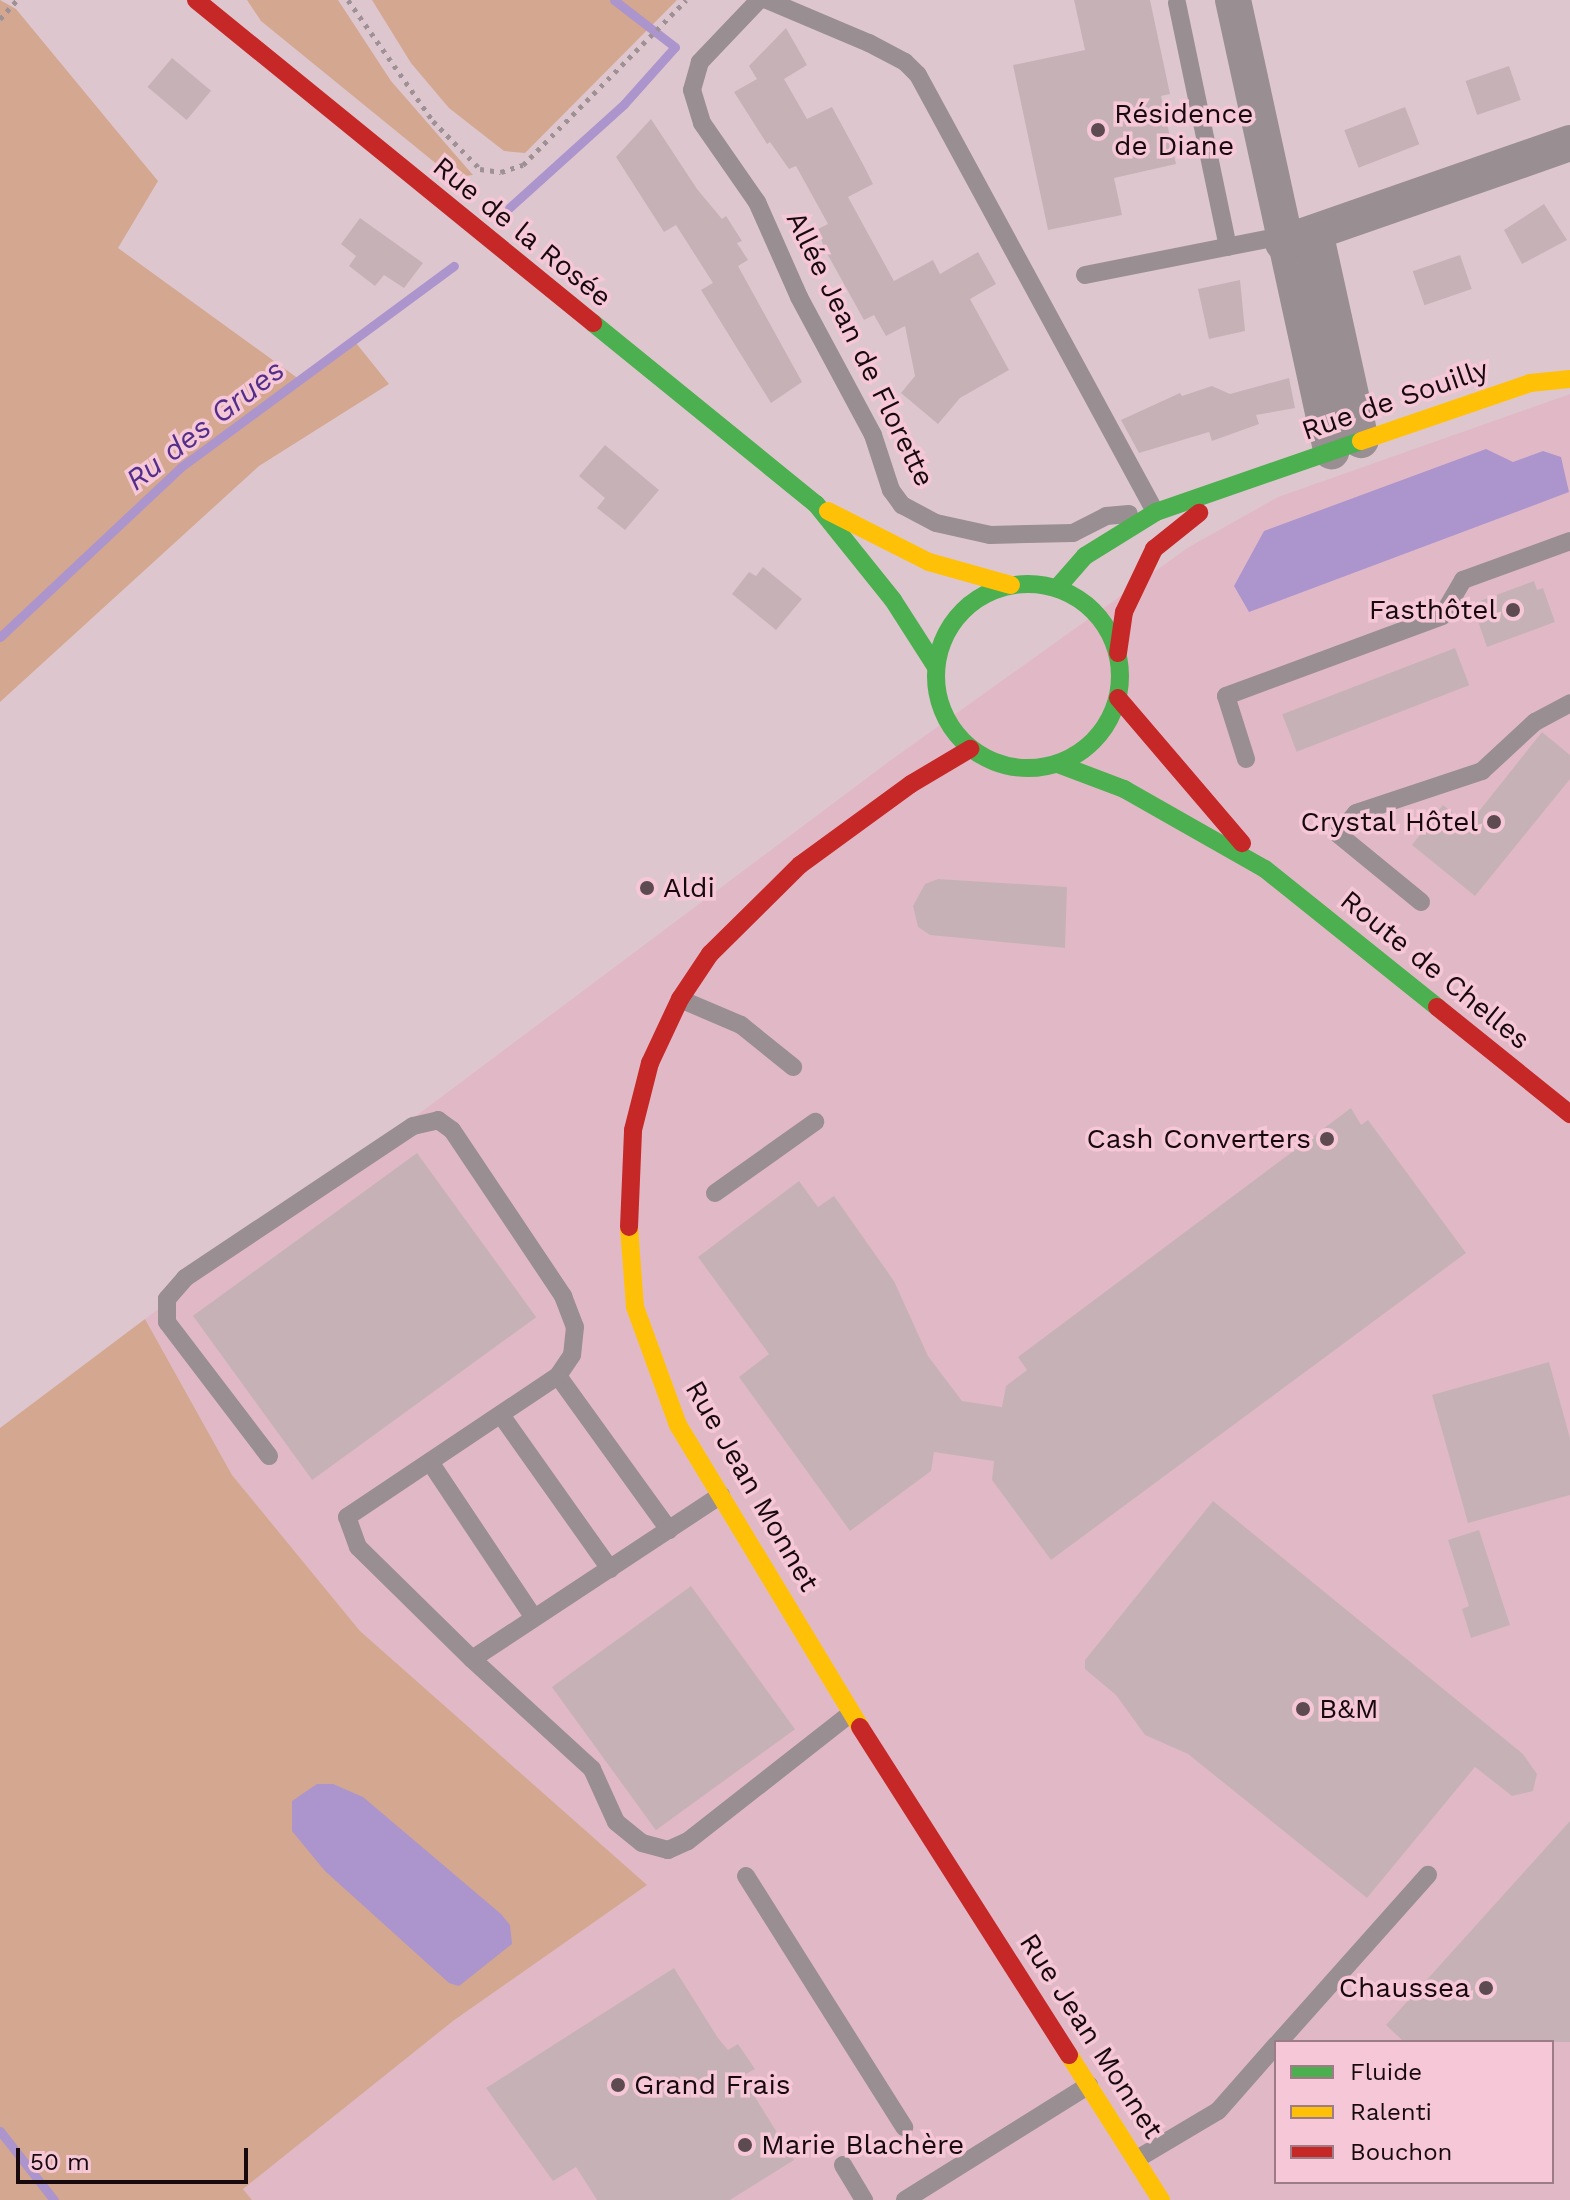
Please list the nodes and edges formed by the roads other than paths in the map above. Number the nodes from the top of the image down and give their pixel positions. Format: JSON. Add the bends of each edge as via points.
{"nodes":[{"id":1,"x":196,"y":0,"type":"edge"},
{"id":2,"x":759,"y":0,"type":"edge"},
{"id":3,"x":767,"y":0,"type":"edge"},
{"id":4,"x":1233,"y":0,"type":"edge"},
{"id":5,"x":1177,"y":3,"type":"dead end"},
{"id":6,"x":1570,"y":143,"type":"edge"},
{"id":7,"x":1294,"y":238,"type":"junction"},
{"id":8,"x":1228,"y":247,"type":"junction"},
{"id":9,"x":1085,"y":275,"type":"dead end"},
{"id":10,"x":1570,"y":379,"type":"edge"},
{"id":11,"x":1346,"y":445,"type":"junction"},
{"id":12,"x":1241,"y":485,"type":"junction"},
{"id":13,"x":816,"y":504,"type":"junction"},
{"id":14,"x":1156,"y":512,"type":"junction"},
{"id":15,"x":1570,"y":541,"type":"edge"},
{"id":16,"x":1011,"y":585,"type":"junction"},
{"id":17,"x":1057,"y":588,"type":"junction"},
{"id":18,"x":1118,"y":653,"type":"junction"},
{"id":19,"x":936,"y":667,"type":"junction"},
{"id":20,"x":1118,"y":698,"type":"junction"},
{"id":21,"x":1570,"y":703,"type":"edge"},
{"id":22,"x":970,"y":749,"type":"junction"},
{"id":23,"x":1246,"y":759,"type":"dead end"},
{"id":24,"x":1058,"y":764,"type":"junction"},
{"id":25,"x":1265,"y":869,"type":"junction"},
{"id":26,"x":1421,"y":902,"type":"dead end"},
{"id":27,"x":680,"y":999,"type":"junction"},
{"id":28,"x":793,"y":1067,"type":"dead end"},
{"id":29,"x":1570,"y":1114,"type":"edge"},
{"id":30,"x":815,"y":1122,"type":"dead end"},
{"id":31,"x":715,"y":1193,"type":"dead end"},
{"id":32,"x":558,"y":1376,"type":"junction"},
{"id":33,"x":501,"y":1415,"type":"junction"},
{"id":34,"x":269,"y":1456,"type":"dead end"},
{"id":35,"x":430,"y":1462,"type":"junction"},
{"id":36,"x":721,"y":1495,"type":"junction"},
{"id":37,"x":669,"y":1530,"type":"junction"},
{"id":38,"x":610,"y":1569,"type":"junction"},
{"id":39,"x":534,"y":1618,"type":"junction"},
{"id":40,"x":472,"y":1659,"type":"junction"},
{"id":41,"x":851,"y":1713,"type":"junction"},
{"id":42,"x":1428,"y":1875,"type":"dead end"},
{"id":43,"x":746,"y":1876,"type":"dead end"},
{"id":44,"x":1282,"y":2040,"type":"edge"},
{"id":45,"x":1274,"y":2048,"type":"edge"},
{"id":46,"x":1089,"y":2085,"type":"junction"},
{"id":47,"x":904,"y":2127,"type":"dead end"},
{"id":48,"x":1137,"y":2159,"type":"junction"},
{"id":49,"x":843,"y":2165,"type":"dead end"},
{"id":50,"x":864,"y":2200,"type":"edge"},
{"id":51,"x":905,"y":2200,"type":"edge"},
{"id":52,"x":1161,"y":2200,"type":"edge"}],
"edges":[{"from":1,"to":13,"type":"main road","name":"Rue de la Rosée"},
{"from":2,"to":14,"type":"lane","name":"Allée Jean de Florette","via":[[700,62],[692,90],[702,123],[757,202],[799,297],[873,435],[891,490],[902,505],[936,523],[990,535],[1073,533],[1106,516]]},
{"from":3,"to":14,"type":"lane","via":[[869,43],[918,75]]},
{"from":4,"to":7,"type":"street"},
{"from":5,"to":8,"type":"lane"},
{"from":6,"to":7,"type":"street"},
{"from":7,"to":8,"type":"lane"},
{"from":7,"to":11,"type":"street"},
{"from":8,"to":9,"type":"lane"},
{"from":10,"to":11,"type":"main road","name":"Rue de Souilly","via":[[1530,383]]},
{"from":11,"to":12,"type":"main road","name":"Rue de Souilly"},
{"from":12,"to":14,"type":"main road","name":"Rue de Souilly"},
{"from":12,"to":18,"type":"main road","name":"Rue de Souilly","via":[[1154,549],[1124,612]]},
{"from":13,"to":16,"type":"main road","name":"Rue de la Rosée","via":[[929,562]]},
{"from":13,"to":19,"type":"main road","name":"Rue de la Rosée","via":[[893,600]]},
{"from":14,"to":17,"type":"main road","name":"Rue de Souilly","via":[[1085,556]]},
{"from":15,"to":23,"type":"lane","via":[[1463,580],[1442,616],[1226,696]]},
{"from":16,"to":17,"type":"main road"},
{"from":16,"to":19,"type":"main road","via":[[983,595],[960,613],[943,638]]},
{"from":17,"to":18,"type":"main road","via":[[1096,612]]},
{"from":18,"to":20,"type":"main road"},
{"from":19,"to":22,"type":"main road","via":[[938,698],[950,726]]},
{"from":20,"to":24,"type":"main road","via":[[1096,739]]},
{"from":20,"to":25,"type":"main road"},
{"from":21,"to":26,"type":"lane","via":[[1535,722],[1482,771],[1356,813],[1338,834]]},
{"from":22,"to":24,"type":"main road","via":[[1012,767]]},
{"from":22,"to":27,"type":"main road","name":"Rue Jean Monnet","via":[[911,784],[800,865],[710,954]]},
{"from":24,"to":25,"type":"main road","via":[[1124,789]]},
{"from":25,"to":29,"type":"main road","name":"Route de Chelles"},
{"from":27,"to":28,"type":"lane","via":[[741,1025]]},
{"from":27,"to":36,"type":"main road","name":"Rue Jean Monnet","via":[[650,1063],[633,1130],[628,1251],[635,1307],[653,1364],[678,1425]]},
{"from":30,"to":31,"type":"lane"},
{"from":32,"to":33,"type":"lane"},
{"from":32,"to":34,"type":"lane","via":[[572,1355],[575,1327],[563,1296],[452,1130],[438,1120],[413,1126],[185,1278],[167,1299],[167,1322]]},
{"from":32,"to":37,"type":"lane"},
{"from":33,"to":35,"type":"lane"},
{"from":33,"to":38,"type":"lane"},
{"from":35,"to":39,"type":"lane"},
{"from":35,"to":40,"type":"lane","via":[[347,1517],[358,1547]]},
{"from":36,"to":37,"type":"lane"},
{"from":36,"to":41,"type":"main road","name":"Rue Jean Monnet"},
{"from":37,"to":38,"type":"lane"},
{"from":38,"to":39,"type":"lane"},
{"from":39,"to":40,"type":"lane"},
{"from":40,"to":41,"type":"lane","via":[[592,1769],[616,1822],[642,1843],[668,1850],[688,1841]]},
{"from":41,"to":46,"type":"main road","name":"Rue Jean Monnet"},
{"from":42,"to":44,"type":"lane"},
{"from":43,"to":47,"type":"lane"},
{"from":45,"to":48,"type":"lane","via":[[1218,2111]]},
{"from":46,"to":48,"type":"main road","name":"Rue Jean Monnet"},
{"from":46,"to":51,"type":"lane"},
{"from":48,"to":52,"type":"main road","name":"Rue Jean Monnet"},
{"from":49,"to":50,"type":"lane"}]}
